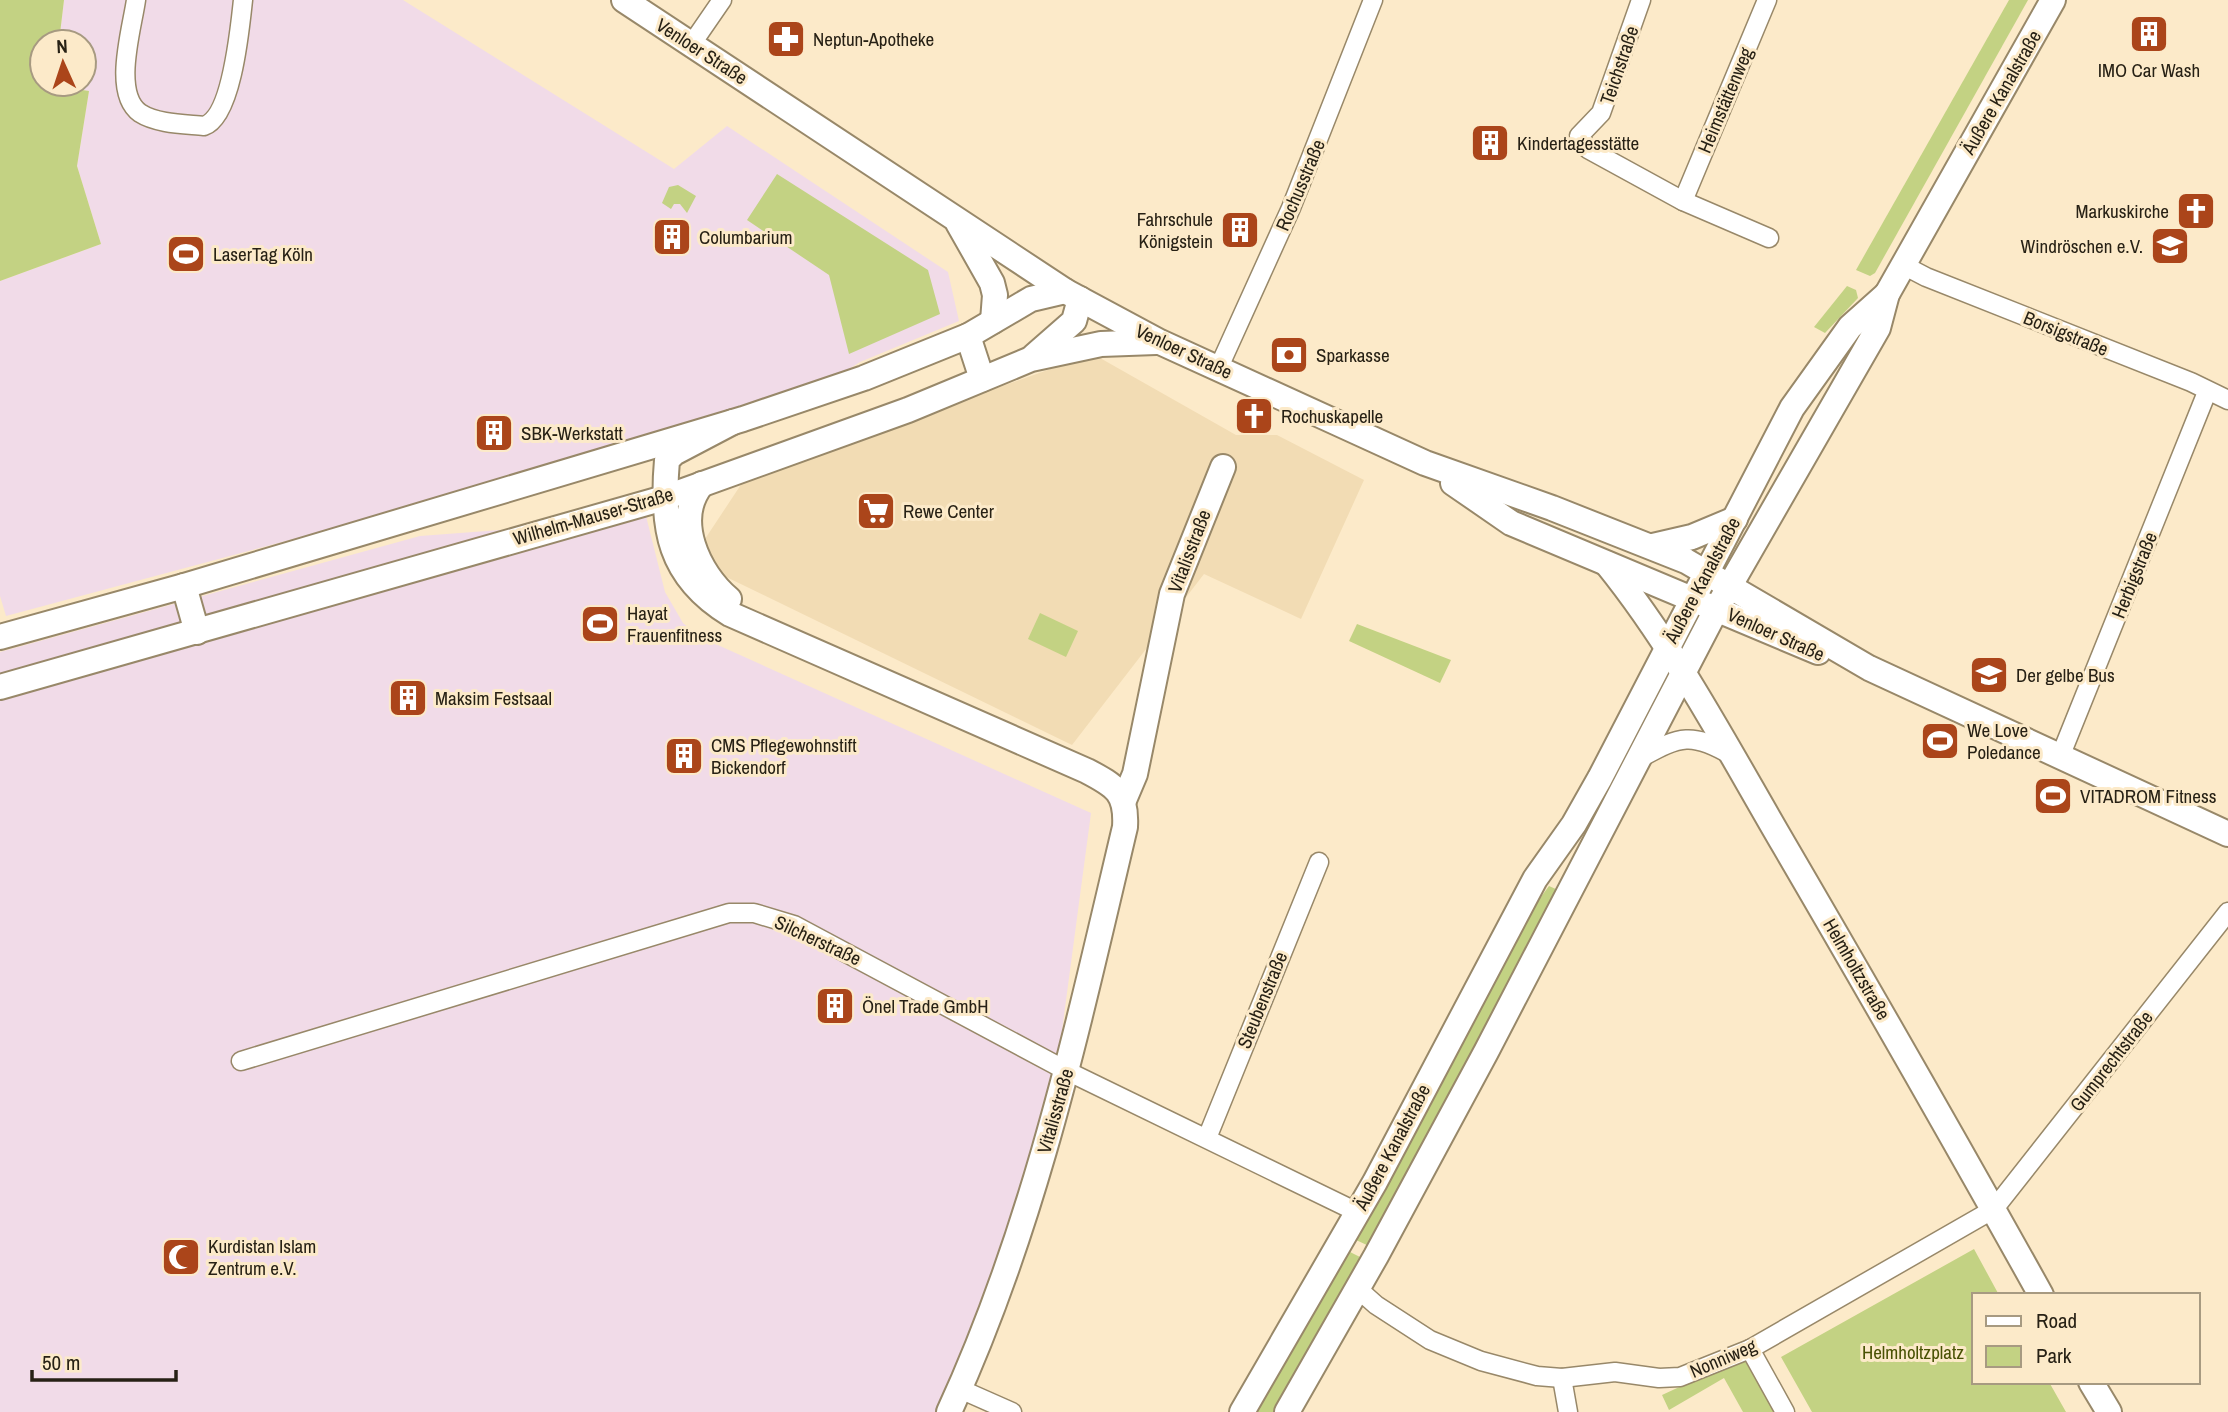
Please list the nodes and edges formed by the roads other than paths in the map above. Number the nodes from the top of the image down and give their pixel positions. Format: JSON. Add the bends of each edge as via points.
{"nodes":[{"id":1,"x":136,"y":0,"type":"edge"},
{"id":2,"x":243,"y":0,"type":"edge"},
{"id":3,"x":624,"y":0,"type":"edge"},
{"id":4,"x":722,"y":0,"type":"edge"},
{"id":5,"x":1373,"y":0,"type":"edge"},
{"id":6,"x":1641,"y":0,"type":"edge"},
{"id":7,"x":1767,"y":0,"type":"edge"},
{"id":8,"x":2053,"y":0,"type":"edge"},
{"id":9,"x":691,"y":45,"type":"junction"},
{"id":10,"x":1683,"y":201,"type":"junction"},
{"id":11,"x":956,"y":219,"type":"junction"},
{"id":12,"x":1769,"y":238,"type":"dead end"},
{"id":13,"x":1903,"y":265,"type":"junction"},
{"id":14,"x":1887,"y":293,"type":"junction"},
{"id":15,"x":1073,"y":295,"type":"junction"},
{"id":16,"x":993,"y":321,"type":"junction"},
{"id":17,"x":968,"y":336,"type":"junction"},
{"id":18,"x":1160,"y":342,"type":"junction"},
{"id":19,"x":1031,"y":359,"type":"junction"},
{"id":20,"x":1219,"y":367,"type":"junction"},
{"id":21,"x":982,"y":379,"type":"junction"},
{"id":22,"x":2207,"y":392,"type":"junction"},
{"id":23,"x":2228,"y":400,"type":"edge"},
{"id":24,"x":1792,"y":408,"type":"junction"},
{"id":25,"x":733,"y":422,"type":"junction"},
{"id":26,"x":1819,"y":431,"type":"junction"},
{"id":27,"x":1425,"y":463,"type":"junction"},
{"id":28,"x":1223,"y":467,"type":"dead end"},
{"id":29,"x":702,"y":484,"type":"junction"},
{"id":30,"x":664,"y":498,"type":"junction"},
{"id":31,"x":1735,"y":519,"type":"junction"},
{"id":32,"x":1653,"y":546,"type":"junction"},
{"id":33,"x":1607,"y":564,"type":"junction"},
{"id":34,"x":1707,"y":572,"type":"junction"},
{"id":35,"x":184,"y":586,"type":"junction"},
{"id":36,"x":1730,"y":586,"type":"junction"},
{"id":37,"x":1693,"y":599,"type":"junction"},
{"id":38,"x":1717,"y":608,"type":"junction"},
{"id":39,"x":765,"y":629,"type":"junction"},
{"id":40,"x":197,"y":632,"type":"junction"},
{"id":41,"x":0,"y":637,"type":"edge"},
{"id":42,"x":1666,"y":647,"type":"junction"},
{"id":43,"x":1698,"y":648,"type":"junction"},
{"id":44,"x":1869,"y":668,"type":"junction"},
{"id":45,"x":1684,"y":677,"type":"junction"},
{"id":46,"x":0,"y":687,"type":"edge"},
{"id":47,"x":1731,"y":755,"type":"junction"},
{"id":48,"x":1642,"y":757,"type":"junction"},
{"id":49,"x":2060,"y":757,"type":"junction"},
{"id":50,"x":1124,"y":800,"type":"junction"},
{"id":51,"x":2228,"y":834,"type":"edge"},
{"id":52,"x":1319,"y":862,"type":"dead end"},
{"id":53,"x":1535,"y":879,"type":"junction"},
{"id":54,"x":1567,"y":896,"type":"junction"},
{"id":55,"x":2228,"y":912,"type":"edge"},
{"id":56,"x":241,"y":1061,"type":"dead end"},
{"id":57,"x":1067,"y":1071,"type":"junction"},
{"id":58,"x":1207,"y":1138,"type":"junction"},
{"id":59,"x":1994,"y":1209,"type":"junction"},
{"id":60,"x":1357,"y":1212,"type":"junction"},
{"id":61,"x":1358,"y":1289,"type":"junction"},
{"id":62,"x":2040,"y":1293,"type":"edge"},
{"id":63,"x":1750,"y":1349,"type":"junction"},
{"id":64,"x":1562,"y":1378,"type":"junction"},
{"id":65,"x":2092,"y":1384,"type":"edge"},
{"id":66,"x":960,"y":1389,"type":"junction"},
{"id":67,"x":949,"y":1412,"type":"edge"},
{"id":68,"x":1012,"y":1412,"type":"edge"},
{"id":69,"x":1242,"y":1412,"type":"edge"},
{"id":70,"x":1287,"y":1412,"type":"edge"},
{"id":71,"x":1568,"y":1412,"type":"edge"},
{"id":72,"x":1785,"y":1412,"type":"edge"},
{"id":73,"x":2109,"y":1412,"type":"edge"}],
"edges":[{"from":1,"to":2,"type":"street","via":[[124,85],[131,103],[151,118],[204,126],[217,117],[223,100]]},
{"from":3,"to":9,"type":"main road","name":"Venloer Straße"},
{"from":4,"to":9,"type":"street"},
{"from":5,"to":20,"type":"street","name":"Rochusstraße","via":[[1291,208]]},
{"from":6,"to":10,"type":"street","name":"Teichstraße","via":[[1601,113],[1579,136],[1588,149]]},
{"from":7,"to":10,"type":"street","name":"Heimstättenweg"},
{"from":8,"to":13,"type":"main road","name":"Äußere Kanalstraße"},
{"from":9,"to":11,"type":"main road","name":"Venloer Straße"},
{"from":10,"to":12,"type":"street"},
{"from":11,"to":15,"type":"main road","name":"Venloer Straße"},
{"from":11,"to":16,"type":"main road","name":"Venloer Straße","via":[[992,284]]},
{"from":13,"to":14,"type":"main road","name":"Äußere Kanalstraße"},
{"from":13,"to":22,"type":"street","name":"Borsigstraße"},
{"from":14,"to":24,"type":"main road","name":"Äußere Kanalstraße","via":[[1850,327]]},
{"from":14,"to":26,"type":"main road","name":"Äußere Kanalstraße","via":[[1878,328]]},
{"from":15,"to":16,"type":"main road","via":[[1031,299]]},
{"from":15,"to":18,"type":"main road","name":"Venloer Straße"},
{"from":15,"to":19,"type":"main road","name":"Wilhelm-Mauser-Straße","via":[[1074,321]]},
{"from":16,"to":17,"type":"main road"},
{"from":17,"to":21,"type":"main road"},
{"from":17,"to":25,"type":"main road","via":[[864,379]]},
{"from":18,"to":19,"type":"main road","name":"Wilhelm-Mauser-Straße","via":[[1110,342]]},
{"from":18,"to":20,"type":"main road","name":"Venloer Straße"},
{"from":19,"to":21,"type":"main road","name":"Wilhelm-Mauser-Straße"},
{"from":20,"to":27,"type":"main road","name":"Venloer Straße"},
{"from":21,"to":29,"type":"main road","name":"Wilhelm-Mauser-Straße"},
{"from":22,"to":23,"type":"street","name":"Borsigstraße"},
{"from":22,"to":49,"type":"street","name":"Herbigstraße"},
{"from":24,"to":26,"type":"main road","via":[[1810,406]]},
{"from":24,"to":31,"type":"main road","name":"Äußere Kanalstraße"},
{"from":25,"to":30,"type":"main road","via":[[667,460]]},
{"from":25,"to":35,"type":"main road"},
{"from":26,"to":36,"type":"main road","name":"Äußere Kanalstraße"},
{"from":27,"to":32,"type":"main road","name":"Venloer Straße"},
{"from":27,"to":33,"type":"main road","name":"Venloer Straße","via":[[1511,523]]},
{"from":28,"to":50,"type":"main road","name":"Vitalisstraße","via":[[1172,594],[1135,774]]},
{"from":29,"to":30,"type":"main road","name":"Wilhelm-Mauser-Straße"},
{"from":29,"to":39,"type":"main road","via":[[688,508],[701,566],[714,586]]},
{"from":30,"to":39,"type":"main road","via":[[668,528],[687,579],[713,604]]},
{"from":30,"to":40,"type":"main road","name":"Wilhelm-Mauser-Straße"},
{"from":31,"to":32,"type":"main road","via":[[1692,537]]},
{"from":31,"to":34,"type":"main road","name":"Äußere Kanalstraße"},
{"from":32,"to":34,"type":"main road","name":"Venloer Straße"},
{"from":33,"to":37,"type":"main road","name":"Venloer Straße"},
{"from":33,"to":42,"type":"main road","name":"Helmholtzstraße","via":[[1642,607]]},
{"from":34,"to":36,"type":"main road","name":"Venloer Straße"},
{"from":34,"to":37,"type":"main road","name":"Äußere Kanalstraße"},
{"from":35,"to":40,"type":"main road"},
{"from":35,"to":41,"type":"main road"},
{"from":36,"to":38,"type":"main road","name":"Äußere Kanalstraße"},
{"from":36,"to":44,"type":"main road","name":"Venloer Straße"},
{"from":37,"to":38,"type":"main road","name":"Venloer Straße"},
{"from":37,"to":42,"type":"main road","name":"Äußere Kanalstraße"},
{"from":38,"to":43,"type":"main road","name":"Äußere Kanalstraße"},
{"from":38,"to":44,"type":"main road","name":"Venloer Straße","via":[[1833,659]]},
{"from":39,"to":50,"type":"main road","via":[[1087,771],[1115,788]]},
{"from":40,"to":46,"type":"main road","name":"Wilhelm-Mauser-Straße"},
{"from":42,"to":45,"type":"main road","name":"Helmholtzstraße"},
{"from":42,"to":53,"type":"main road","name":"Äußere Kanalstraße","via":[[1574,824]]},
{"from":43,"to":45,"type":"main road","name":"Äußere Kanalstraße"},
{"from":43,"to":47,"type":"main road","via":[[1704,678],[1728,733]]},
{"from":44,"to":49,"type":"main road","name":"Venloer Straße"},
{"from":45,"to":47,"type":"main road","name":"Helmholtzstraße"},
{"from":45,"to":48,"type":"main road","name":"Äußere Kanalstraße"},
{"from":47,"to":48,"type":"street","via":[[1693,738],[1674,739]]},
{"from":47,"to":59,"type":"main road","name":"Helmholtzstraße"},
{"from":48,"to":54,"type":"main road","name":"Äußere Kanalstraße"},
{"from":49,"to":51,"type":"main road","name":"Venloer Straße"},
{"from":50,"to":57,"type":"main road","name":"Vitalisstraße","via":[[1125,827]]},
{"from":52,"to":58,"type":"street","name":"Steubenstraße"},
{"from":53,"to":54,"type":"main road","via":[[1557,880]]},
{"from":53,"to":60,"type":"main road","name":"Äußere Kanalstraße"},
{"from":54,"to":61,"type":"main road","name":"Äußere Kanalstraße"},
{"from":55,"to":59,"type":"street","name":"Gumprechtstraße"},
{"from":56,"to":57,"type":"street","name":"Silcherstraße","via":[[729,913],[754,913],[794,925]]},
{"from":57,"to":58,"type":"street","name":"Silcherstraße"},
{"from":57,"to":66,"type":"main road","name":"Vitalisstraße","via":[[1020,1235]]},
{"from":58,"to":60,"type":"street","name":"Silcherstraße"},
{"from":59,"to":62,"type":"main road","name":"Helmholtzstraße"},
{"from":59,"to":63,"type":"street","name":"Nonniweg"},
{"from":60,"to":69,"type":"main road","name":"Äußere Kanalstraße"},
{"from":61,"to":64,"type":"street","name":"Nonniweg","via":[[1430,1340],[1481,1361]]},
{"from":61,"to":70,"type":"main road","name":"Äußere Kanalstraße"},
{"from":63,"to":64,"type":"street","name":"Nonniweg","via":[[1680,1377],[1615,1372]]},
{"from":63,"to":72,"type":"street"},
{"from":64,"to":71,"type":"street"},
{"from":65,"to":73,"type":"main road"},
{"from":66,"to":67,"type":"main road","name":"Vitalisstraße"},
{"from":66,"to":68,"type":"street"}]}
